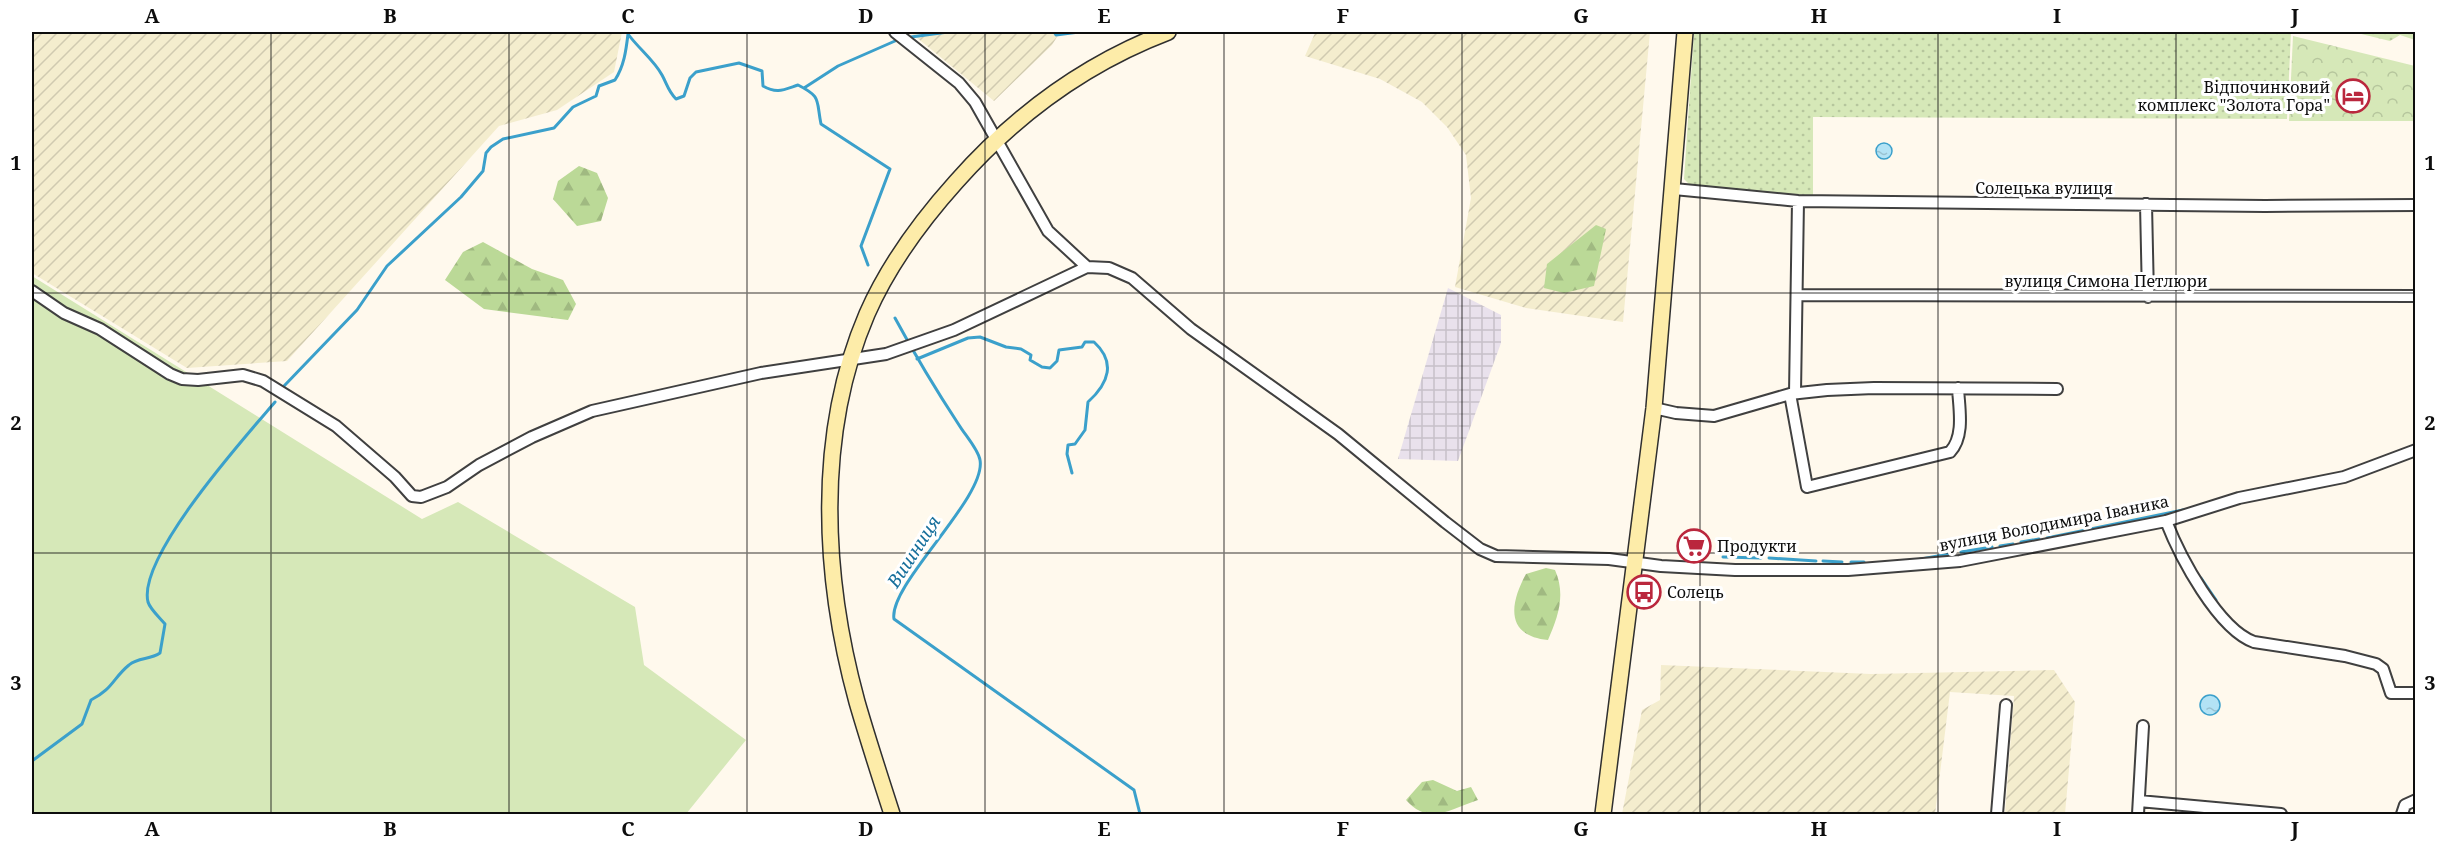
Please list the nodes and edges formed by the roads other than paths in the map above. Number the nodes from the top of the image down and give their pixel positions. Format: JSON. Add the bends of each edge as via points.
{"nodes":[{"id":1,"x":895,"y":32,"type":"edge"},
{"id":2,"x":1168,"y":32,"type":"edge"},
{"id":3,"x":1685,"y":32,"type":"edge"},
{"id":4,"x":997,"y":137,"type":"junction"},
{"id":5,"x":1674,"y":189,"type":"junction"},
{"id":6,"x":1798,"y":201,"type":"junction"},
{"id":7,"x":2146,"y":204,"type":"junction"},
{"id":8,"x":2415,"y":205,"type":"edge"},
{"id":9,"x":1087,"y":267,"type":"junction"},
{"id":10,"x":32,"y":291,"type":"edge"},
{"id":11,"x":1797,"y":295,"type":"junction"},
{"id":12,"x":2148,"y":297,"type":"junction"},
{"id":13,"x":2415,"y":297,"type":"edge"},
{"id":14,"x":851,"y":359,"type":"junction"},
{"id":15,"x":1958,"y":388,"type":"junction"},
{"id":16,"x":2057,"y":389,"type":"dead end"},
{"id":17,"x":1793,"y":394,"type":"junction"},
{"id":18,"x":1654,"y":408,"type":"junction"},
{"id":19,"x":2415,"y":450,"type":"edge"},
{"id":20,"x":2166,"y":521,"type":"junction"},
{"id":21,"x":1635,"y":563,"type":"junction"},
{"id":22,"x":2415,"y":693,"type":"edge"},
{"id":23,"x":2006,"y":705,"type":"dead end"},
{"id":24,"x":2143,"y":726,"type":"dead end"},
{"id":25,"x":2415,"y":800,"type":"edge"},
{"id":26,"x":2139,"y":801,"type":"junction"},
{"id":27,"x":892,"y":814,"type":"edge"},
{"id":28,"x":1603,"y":814,"type":"edge"},
{"id":29,"x":1998,"y":814,"type":"edge"},
{"id":30,"x":2138,"y":814,"type":"edge"},
{"id":31,"x":2281,"y":814,"type":"edge"},
{"id":32,"x":2402,"y":814,"type":"edge"}],
"edges":[{"from":1,"to":4,"type":"street","via":[[959,83]]},
{"from":2,"to":4,"type":"main road","via":[[1066,82]]},
{"from":3,"to":5,"type":"main road"},
{"from":4,"to":9,"type":"street","via":[[1048,231]]},
{"from":4,"to":14,"type":"main road","via":[[943,197],[896,260],[867,314]]},
{"from":5,"to":6,"type":"street","name":"Солецька вулиця"},
{"from":5,"to":18,"type":"main road"},
{"from":6,"to":7,"type":"street","name":"Солецька вулиця"},
{"from":6,"to":11,"type":"street"},
{"from":7,"to":8,"type":"street","name":"Солецька вулиця"},
{"from":7,"to":12,"type":"street"},
{"from":9,"to":14,"type":"street","via":[[954,330],[886,354]]},
{"from":9,"to":21,"type":"street","name":"вулиця Володимира Іваника","via":[[1109,268],[1132,278],[1191,329],[1338,434],[1480,549],[1516,558]]},
{"from":10,"to":14,"type":"street","via":[[182,380],[243,375],[263,381],[336,426],[412,495],[430,496],[532,436],[592,411],[761,373]]},
{"from":11,"to":12,"type":"street","name":"вулиця Симона Петлюри"},
{"from":11,"to":17,"type":"street"},
{"from":12,"to":13,"type":"street","name":"вулиця Симона Петлюри"},
{"from":14,"to":27,"type":"main road","via":[[833,456],[831,536],[841,626],[857,700]]},
{"from":15,"to":16,"type":"street"},
{"from":15,"to":17,"type":"street","via":[[1874,388]]},
{"from":15,"to":17,"type":"street","via":[[1959,426],[1950,452],[1807,487]]},
{"from":17,"to":18,"type":"street","via":[[1714,416]]},
{"from":18,"to":21,"type":"main road"},
{"from":19,"to":20,"type":"street","name":"вулиця Володимира Іваника","via":[[2344,477],[2240,498]]},
{"from":20,"to":21,"type":"street","name":"вулиця Володимира Іваника","via":[[1997,555],[1908,566],[1735,570]]},
{"from":20,"to":22,"type":"street","via":[[2179,551],[2218,614],[2238,635],[2254,642],[2366,661],[2383,669],[2391,693]]},
{"from":21,"to":28,"type":"main road"},
{"from":23,"to":29,"type":"street"},
{"from":24,"to":26,"type":"street"},
{"from":25,"to":32,"type":"street","via":[[2405,805]]},
{"from":26,"to":30,"type":"street"},
{"from":26,"to":31,"type":"street"}]}
